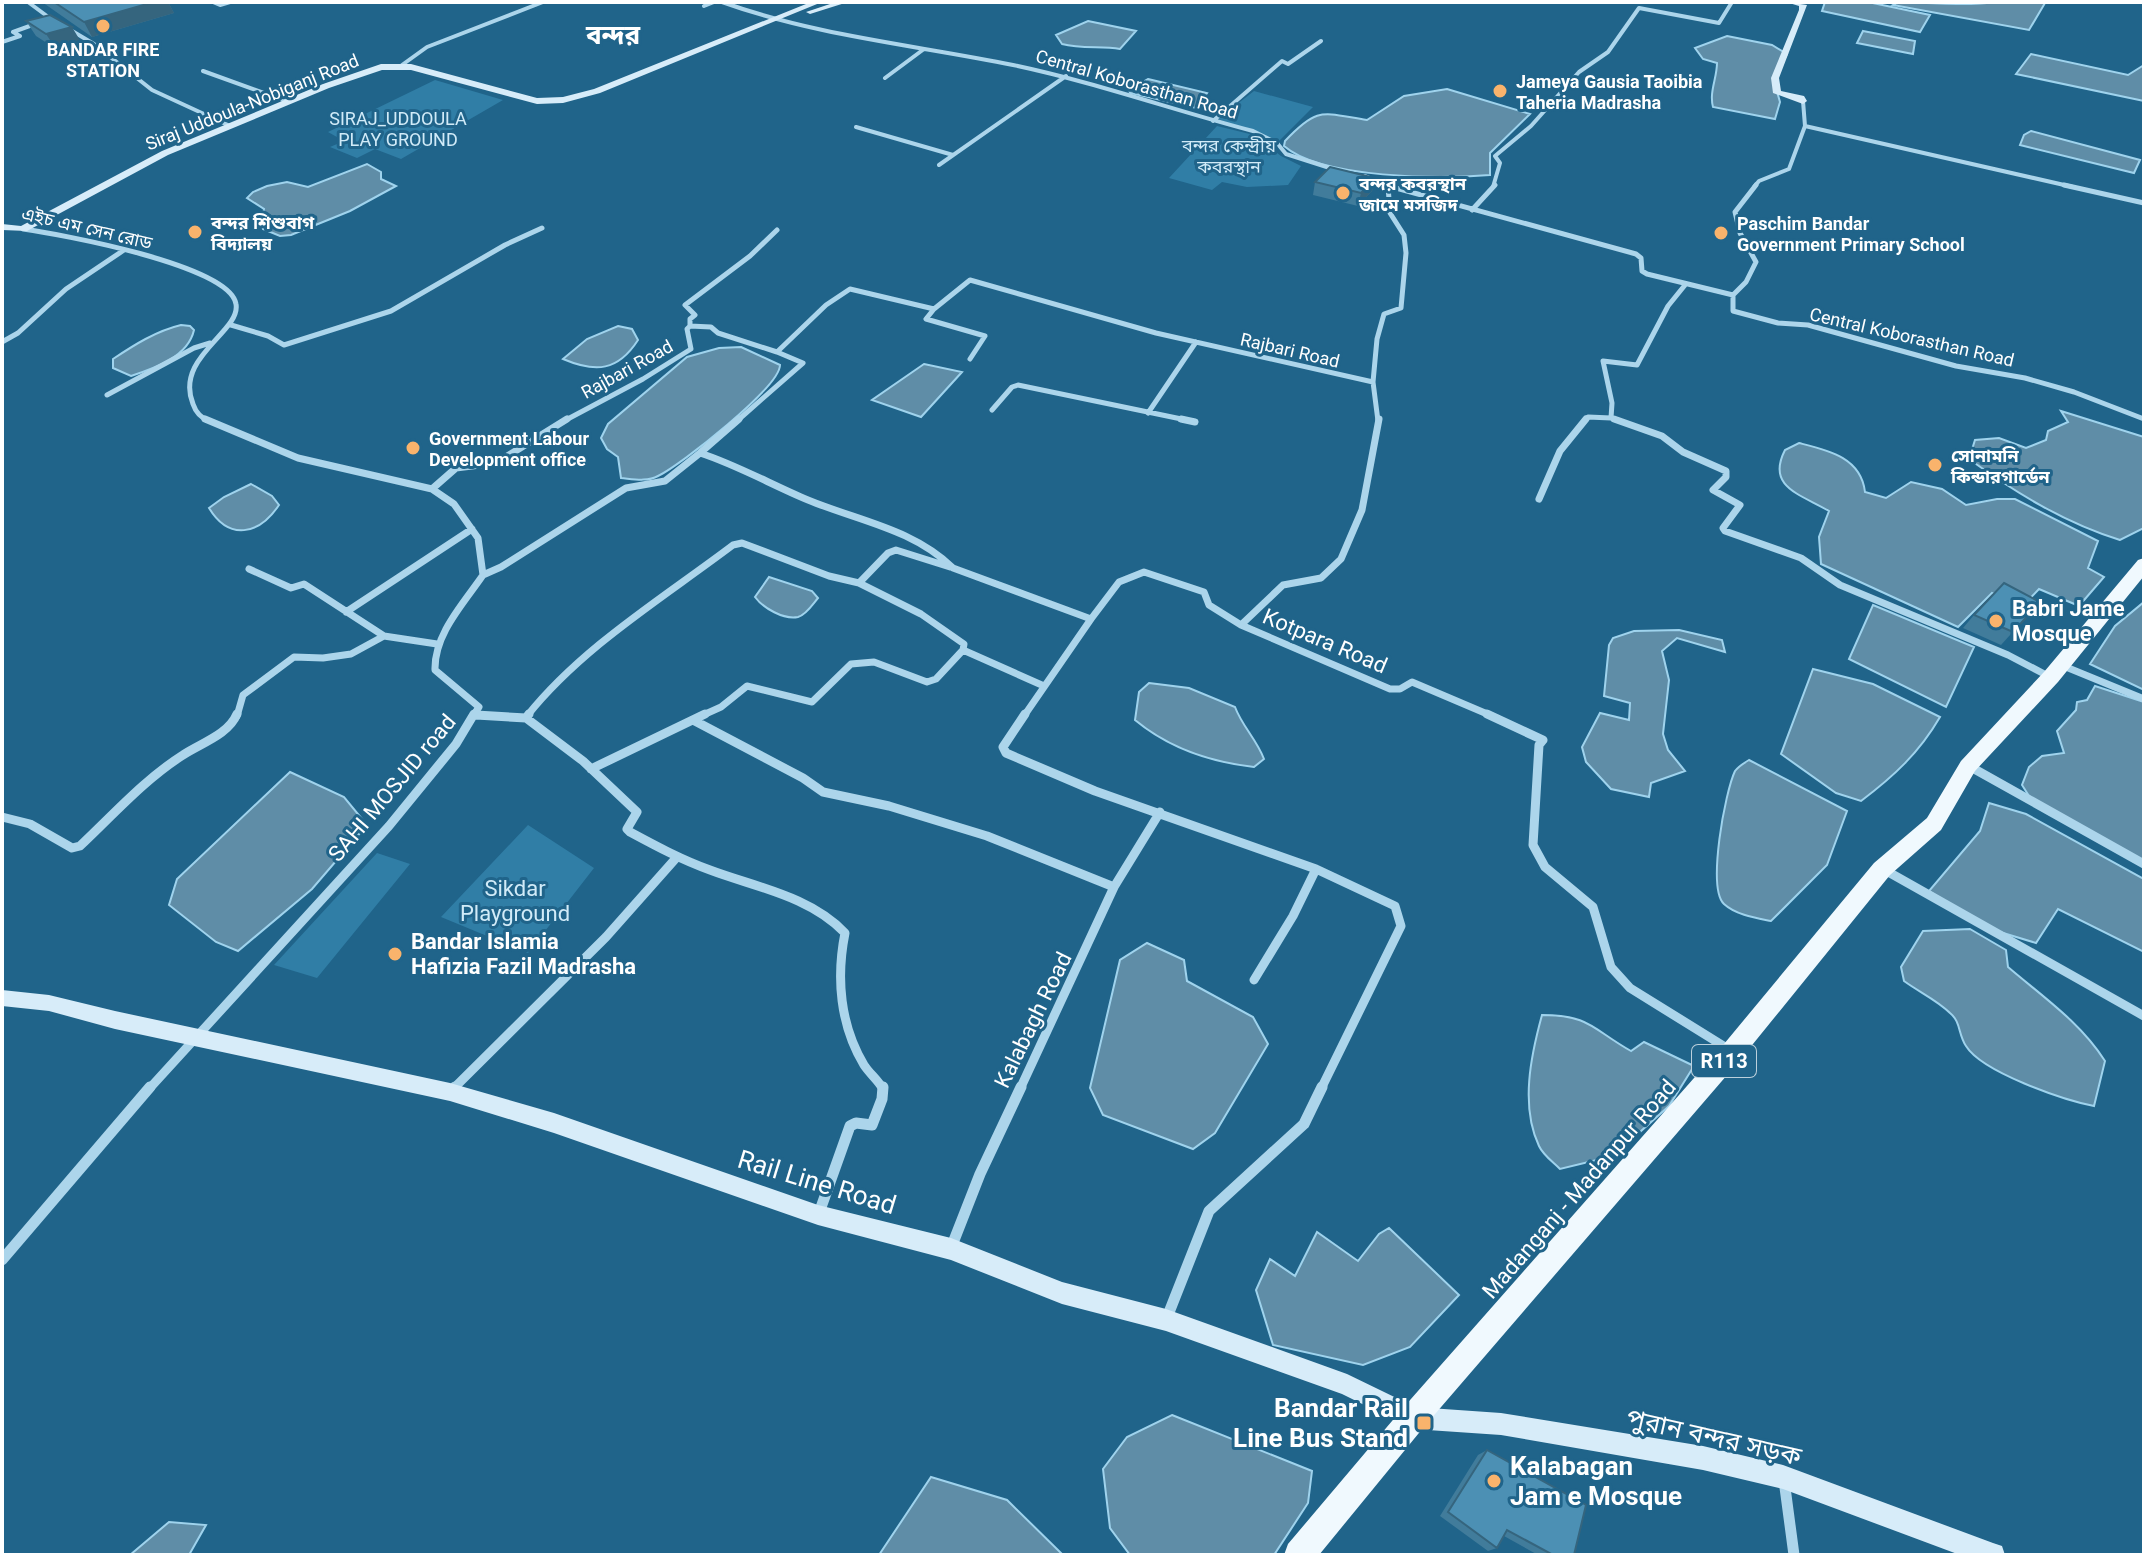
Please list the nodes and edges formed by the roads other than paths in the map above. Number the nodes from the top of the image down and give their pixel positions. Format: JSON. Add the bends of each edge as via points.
{"nodes":[{"id":1,"x":28,"y":2,"type":"edge"},
{"id":2,"x":213,"y":2,"type":"edge"},
{"id":3,"x":230,"y":2,"type":"edge"},
{"id":4,"x":543,"y":2,"type":"edge"},
{"id":5,"x":714,"y":2,"type":"edge"},
{"id":6,"x":722,"y":2,"type":"edge"},
{"id":7,"x":818,"y":2,"type":"edge"},
{"id":8,"x":844,"y":2,"type":"edge"},
{"id":9,"x":1732,"y":2,"type":"edge"},
{"id":10,"x":1790,"y":2,"type":"edge"},
{"id":11,"x":704,"y":6,"type":"dead end"},
{"id":12,"x":777,"y":19,"type":"junction"},
{"id":13,"x":51,"y":20,"type":"junction"},
{"id":14,"x":1321,"y":41,"type":"dead end"},
{"id":15,"x":2,"y":42,"type":"edge"},
{"id":16,"x":924,"y":49,"type":"junction"},
{"id":17,"x":402,"y":65,"type":"junction"},
{"id":18,"x":203,"y":71,"type":"dead end"},
{"id":19,"x":1066,"y":76,"type":"junction"},
{"id":20,"x":885,"y":78,"type":"dead end"},
{"id":21,"x":1803,"y":101,"type":"joint"},
{"id":22,"x":289,"y":102,"type":"junction"},
{"id":23,"x":1213,"y":121,"type":"junction"},
{"id":24,"x":230,"y":126,"type":"junction"},
{"id":25,"x":1805,"y":126,"type":"junction"},
{"id":26,"x":856,"y":127,"type":"dead end"},
{"id":27,"x":953,"y":155,"type":"junction"},
{"id":28,"x":939,"y":165,"type":"dead end"},
{"id":29,"x":1345,"y":172,"type":"edge"},
{"id":30,"x":1360,"y":175,"type":"edge"},
{"id":31,"x":1388,"y":186,"type":"junction"},
{"id":32,"x":2144,"y":203,"type":"edge"},
{"id":33,"x":1472,"y":210,"type":"junction"},
{"id":34,"x":2,"y":227,"type":"edge"},
{"id":35,"x":542,"y":228,"type":"dead end"},
{"id":36,"x":23,"y":229,"type":"junction"},
{"id":37,"x":777,"y":230,"type":"dead end"},
{"id":38,"x":124,"y":250,"type":"junction"},
{"id":39,"x":1685,"y":285,"type":"junction"},
{"id":40,"x":1733,"y":295,"type":"junction"},
{"id":41,"x":934,"y":309,"type":"junction"},
{"id":42,"x":231,"y":325,"type":"junction"},
{"id":43,"x":690,"y":326,"type":"junction"},
{"id":44,"x":2,"y":342,"type":"edge"},
{"id":45,"x":1196,"y":342,"type":"junction"},
{"id":46,"x":210,"y":343,"type":"junction"},
{"id":47,"x":777,"y":352,"type":"junction"},
{"id":48,"x":970,"y":359,"type":"dead end"},
{"id":49,"x":1373,"y":382,"type":"junction"},
{"id":50,"x":107,"y":395,"type":"dead end"},
{"id":51,"x":992,"y":410,"type":"dead end"},
{"id":52,"x":1148,"y":413,"type":"junction"},
{"id":53,"x":1611,"y":418,"type":"junction"},
{"id":54,"x":2144,"y":419,"type":"edge"},
{"id":55,"x":1195,"y":422,"type":"dead end"},
{"id":56,"x":700,"y":453,"type":"junction"},
{"id":57,"x":432,"y":489,"type":"junction"},
{"id":58,"x":1539,"y":499,"type":"dead end"},
{"id":59,"x":472,"y":529,"type":"junction"},
{"id":60,"x":2144,"y":564,"type":"edge"},
{"id":61,"x":953,"y":568,"type":"junction"},
{"id":62,"x":249,"y":569,"type":"dead end"},
{"id":63,"x":483,"y":575,"type":"junction"},
{"id":64,"x":859,"y":583,"type":"junction"},
{"id":65,"x":346,"y":612,"type":"junction"},
{"id":66,"x":1091,"y":619,"type":"junction"},
{"id":67,"x":1241,"y":625,"type":"junction"},
{"id":68,"x":384,"y":636,"type":"junction"},
{"id":69,"x":437,"y":644,"type":"junction"},
{"id":70,"x":963,"y":650,"type":"junction"},
{"id":71,"x":2056,"y":671,"type":"junction"},
{"id":72,"x":1044,"y":686,"type":"junction"},
{"id":73,"x":2144,"y":699,"type":"edge"},
{"id":74,"x":476,"y":715,"type":"junction"},
{"id":75,"x":526,"y":718,"type":"junction"},
{"id":76,"x":693,"y":720,"type":"junction"},
{"id":77,"x":1968,"y":766,"type":"junction"},
{"id":78,"x":591,"y":769,"type":"junction"},
{"id":79,"x":1160,"y":812,"type":"junction"},
{"id":80,"x":2,"y":817,"type":"edge"},
{"id":81,"x":677,"y":857,"type":"junction"},
{"id":82,"x":2144,"y":864,"type":"edge"},
{"id":83,"x":1316,"y":869,"type":"junction"},
{"id":84,"x":1882,"y":869,"type":"junction"},
{"id":85,"x":1114,"y":887,"type":"junction"},
{"id":86,"x":1254,"y":980,"type":"dead end"},
{"id":87,"x":2,"y":998,"type":"edge"},
{"id":88,"x":2144,"y":1016,"type":"edge"},
{"id":89,"x":193,"y":1037,"type":"junction"},
{"id":90,"x":1732,"y":1052,"type":"junction"},
{"id":91,"x":450,"y":1092,"type":"junction"},
{"id":92,"x":818,"y":1215,"type":"junction"},
{"id":93,"x":951,"y":1249,"type":"junction"},
{"id":94,"x":2,"y":1260,"type":"edge"},
{"id":95,"x":1166,"y":1320,"type":"junction"},
{"id":96,"x":1413,"y":1418,"type":"junction"},
{"id":97,"x":1783,"y":1477,"type":"junction"},
{"id":98,"x":1299,"y":1555,"type":"edge"},
{"id":99,"x":1794,"y":1555,"type":"edge"},
{"id":100,"x":1993,"y":1555,"type":"edge"}],
"edges":[{"from":1,"to":13,"type":"street"},
{"from":2,"to":3,"type":"street"},
{"from":4,"to":17,"type":"street","via":[[427,47]]},
{"from":5,"to":11,"type":"street"},
{"from":6,"to":12,"type":"street","name":"Central Koborasthan Road"},
{"from":7,"to":12,"type":"street","name":"Siraj Uddoula-Nobiganj Road"},
{"from":8,"to":12,"type":"street","name":"Siraj Uddoula-Nobiganj Road"},
{"from":9,"to":33,"type":"street","via":[[1719,23],[1639,8],[1608,52],[1579,72],[1531,126],[1495,156],[1500,163],[1496,184]]},
{"from":10,"to":21,"type":"street","via":[[1803,5],[1803,10],[1775,78],[1777,93]]},
{"from":12,"to":16,"type":"street","name":"Central Koborasthan Road","via":[[823,33]]},
{"from":12,"to":17,"type":"street","name":"Siraj Uddoula-Nobiganj Road","via":[[597,91],[548,102]]},
{"from":13,"to":15,"type":"street","via":[[17,29],[13,32],[20,36]]},
{"from":13,"to":24,"type":"street","via":[[94,44],[152,90]]},
{"from":14,"to":23,"type":"street","via":[[1288,64],[1282,61]]},
{"from":16,"to":19,"type":"street","name":"Central Koborasthan Road"},
{"from":16,"to":20,"type":"street"},
{"from":17,"to":22,"type":"street","name":"Siraj Uddoula-Nobiganj Road","via":[[358,74]]},
{"from":18,"to":22,"type":"street"},
{"from":19,"to":23,"type":"street","name":"Central Koborasthan Road"},
{"from":19,"to":27,"type":"street"},
{"from":21,"to":25,"type":"street"},
{"from":22,"to":24,"type":"street","name":"Siraj Uddoula-Nobiganj Road"},
{"from":23,"to":29,"type":"street","name":"Central Koborasthan Road","via":[[1253,131],[1299,160]]},
{"from":24,"to":36,"type":"street","name":"Siraj Uddoula-Nobiganj Road","via":[[165,153]]},
{"from":25,"to":32,"type":"street"},
{"from":25,"to":40,"type":"street","via":[[1789,169],[1759,181],[1735,212],[1756,262]]},
{"from":26,"to":27,"type":"street"},
{"from":27,"to":28,"type":"street"},
{"from":30,"to":31,"type":"street"},
{"from":31,"to":33,"type":"street"},
{"from":31,"to":49,"type":"street","name":"Kotpara Road","via":[[1390,213],[1404,235],[1406,280],[1401,308],[1384,314]]},
{"from":33,"to":39,"type":"street","via":[[1628,251],[1641,258],[1647,274]]},
{"from":34,"to":36,"type":"street","name":"এইচ এম সেন রোড"},
{"from":35,"to":42,"type":"street","via":[[382,315],[284,345]]},
{"from":36,"to":38,"type":"street","name":"এইচ এম সেন রোড"},
{"from":37,"to":43,"type":"street","via":[[685,305],[695,315]]},
{"from":38,"to":42,"type":"street","name":"এইচ এম সেন রোড","via":[[224,286],[236,301]]},
{"from":38,"to":44,"type":"street"},
{"from":39,"to":40,"type":"street"},
{"from":39,"to":53,"type":"street","via":[[1637,365],[1603,361],[1614,404]]},
{"from":40,"to":54,"type":"street","name":"Central Koborasthan Road","via":[[1733,311],[1745,315],[1808,325],[1924,358],[2025,378]]},
{"from":41,"to":45,"type":"street","name":"Rajbari Road","via":[[970,280]]},
{"from":41,"to":47,"type":"street","via":[[850,289]]},
{"from":41,"to":48,"type":"street","via":[[926,319],[985,336]]},
{"from":42,"to":46,"type":"street"},
{"from":43,"to":47,"type":"street","name":"Rajbari Road","via":[[711,327]]},
{"from":43,"to":57,"type":"street","name":"Rajbari Road","via":[[693,345],[679,357],[496,463],[456,468]]},
{"from":45,"to":49,"type":"street","name":"Rajbari Road"},
{"from":45,"to":52,"type":"street"},
{"from":46,"to":50,"type":"street"},
{"from":46,"to":57,"type":"street","via":[[188,386],[191,407],[202,418],[298,458]]},
{"from":47,"to":56,"type":"street","via":[[802,365]]},
{"from":49,"to":67,"type":"street","name":"Kotpara Road","via":[[1379,418],[1362,510],[1341,559],[1321,578],[1283,585]]},
{"from":51,"to":52,"type":"street","via":[[1018,385]]},
{"from":52,"to":55,"type":"street"},
{"from":53,"to":58,"type":"street","via":[[1584,421],[1560,451]]},
{"from":53,"to":71,"type":"street","via":[[1662,436],[1704,464],[1726,471],[1714,492],[1740,505],[1725,531],[1801,558],[1840,585]]},
{"from":56,"to":61,"type":"street","via":[[916,541]]},
{"from":56,"to":63,"type":"street","via":[[665,481],[626,488]]},
{"from":57,"to":59,"type":"street","via":[[454,504]]},
{"from":59,"to":63,"type":"street"},
{"from":59,"to":65,"type":"street"},
{"from":60,"to":71,"type":"main road","name":"Madanganj - Madanpur Road","number":"R113"},
{"from":61,"to":64,"type":"street","via":[[896,550]]},
{"from":61,"to":66,"type":"street"},
{"from":62,"to":65,"type":"street","via":[[291,588],[304,584]]},
{"from":63,"to":69,"type":"street"},
{"from":64,"to":70,"type":"street","via":[[960,639]]},
{"from":64,"to":75,"type":"street","via":[[742,543],[733,545],[584,658]]},
{"from":65,"to":68,"type":"street"},
{"from":66,"to":67,"type":"street","via":[[1116,585],[1134,572],[1144,572],[1204,592],[1209,605]]},
{"from":66,"to":72,"type":"street"},
{"from":67,"to":90,"type":"street","name":"Kotpara Road","via":[[1390,689],[1412,682],[1540,737],[1533,845],[1545,867],[1593,907],[1611,967],[1630,988]]},
{"from":68,"to":69,"type":"street"},
{"from":68,"to":80,"type":"street","via":[[351,654],[294,657],[270,672],[243,695],[236,719],[147,783],[80,846],[72,848],[30,824]]},
{"from":69,"to":74,"type":"street","name":"SAHI MOSJID road","via":[[435,670],[478,703]]},
{"from":70,"to":72,"type":"street"},
{"from":70,"to":76,"type":"street","via":[[932,682],[874,662],[851,664],[812,702],[747,686]]},
{"from":71,"to":73,"type":"street"},
{"from":71,"to":77,"type":"main road","name":"Madanganj - Madanpur Road","number":"R113"},
{"from":72,"to":79,"type":"street","via":[[1003,747],[1006,753]]},
{"from":74,"to":75,"type":"street"},
{"from":74,"to":89,"type":"street","name":"SAHI MOSJID road","via":[[389,826]]},
{"from":75,"to":78,"type":"street"},
{"from":76,"to":78,"type":"street"},
{"from":76,"to":85,"type":"street","via":[[823,792],[987,836]]},
{"from":77,"to":82,"type":"street"},
{"from":77,"to":84,"type":"main road","name":"Madanganj - Madanpur Road","number":"R113","via":[[1934,824]]},
{"from":78,"to":81,"type":"street","via":[[637,812],[627,829]]},
{"from":79,"to":83,"type":"street"},
{"from":79,"to":85,"type":"street","name":"Kalabagh Road"},
{"from":81,"to":91,"type":"street","via":[[606,937]]},
{"from":81,"to":92,"type":"street","via":[[794,900],[839,923],[845,933],[839,963],[846,1030],[865,1067],[883,1087],[882,1099],[872,1125],[850,1126]]},
{"from":83,"to":86,"type":"street"},
{"from":83,"to":95,"type":"street","via":[[1395,906],[1401,926],[1304,1124],[1209,1211]]},
{"from":84,"to":88,"type":"street"},
{"from":84,"to":90,"type":"main road","name":"Madanganj - Madanpur Road","number":"R113"},
{"from":85,"to":93,"type":"street","name":"Kalabagh Road","via":[[980,1174]]},
{"from":87,"to":89,"type":"street","name":"Rail Line Road","via":[[49,1003]]},
{"from":89,"to":91,"type":"street","name":"Rail Line Road"},
{"from":89,"to":94,"type":"street","name":"SAHI MOSJID road"},
{"from":90,"to":96,"type":"main road","name":"Madanganj - Madanpur Road","number":"R113"},
{"from":91,"to":92,"type":"street","name":"Rail Line Road"},
{"from":92,"to":93,"type":"street","name":"Rail Line Road"},
{"from":93,"to":95,"type":"street","name":"Rail Line Road","via":[[1062,1293]]},
{"from":95,"to":96,"type":"street","name":"Rail Line Road","via":[[1347,1385]]},
{"from":96,"to":97,"type":"street","name":"পুরান বন্দর সড়ক","via":[[1501,1424]]},
{"from":96,"to":98,"type":"main road","name":"Madanganj - Madanpur Road","number":"R113"},
{"from":97,"to":99,"type":"street"},
{"from":97,"to":100,"type":"street","name":"পুরান বন্দর সড়ক"}]}
